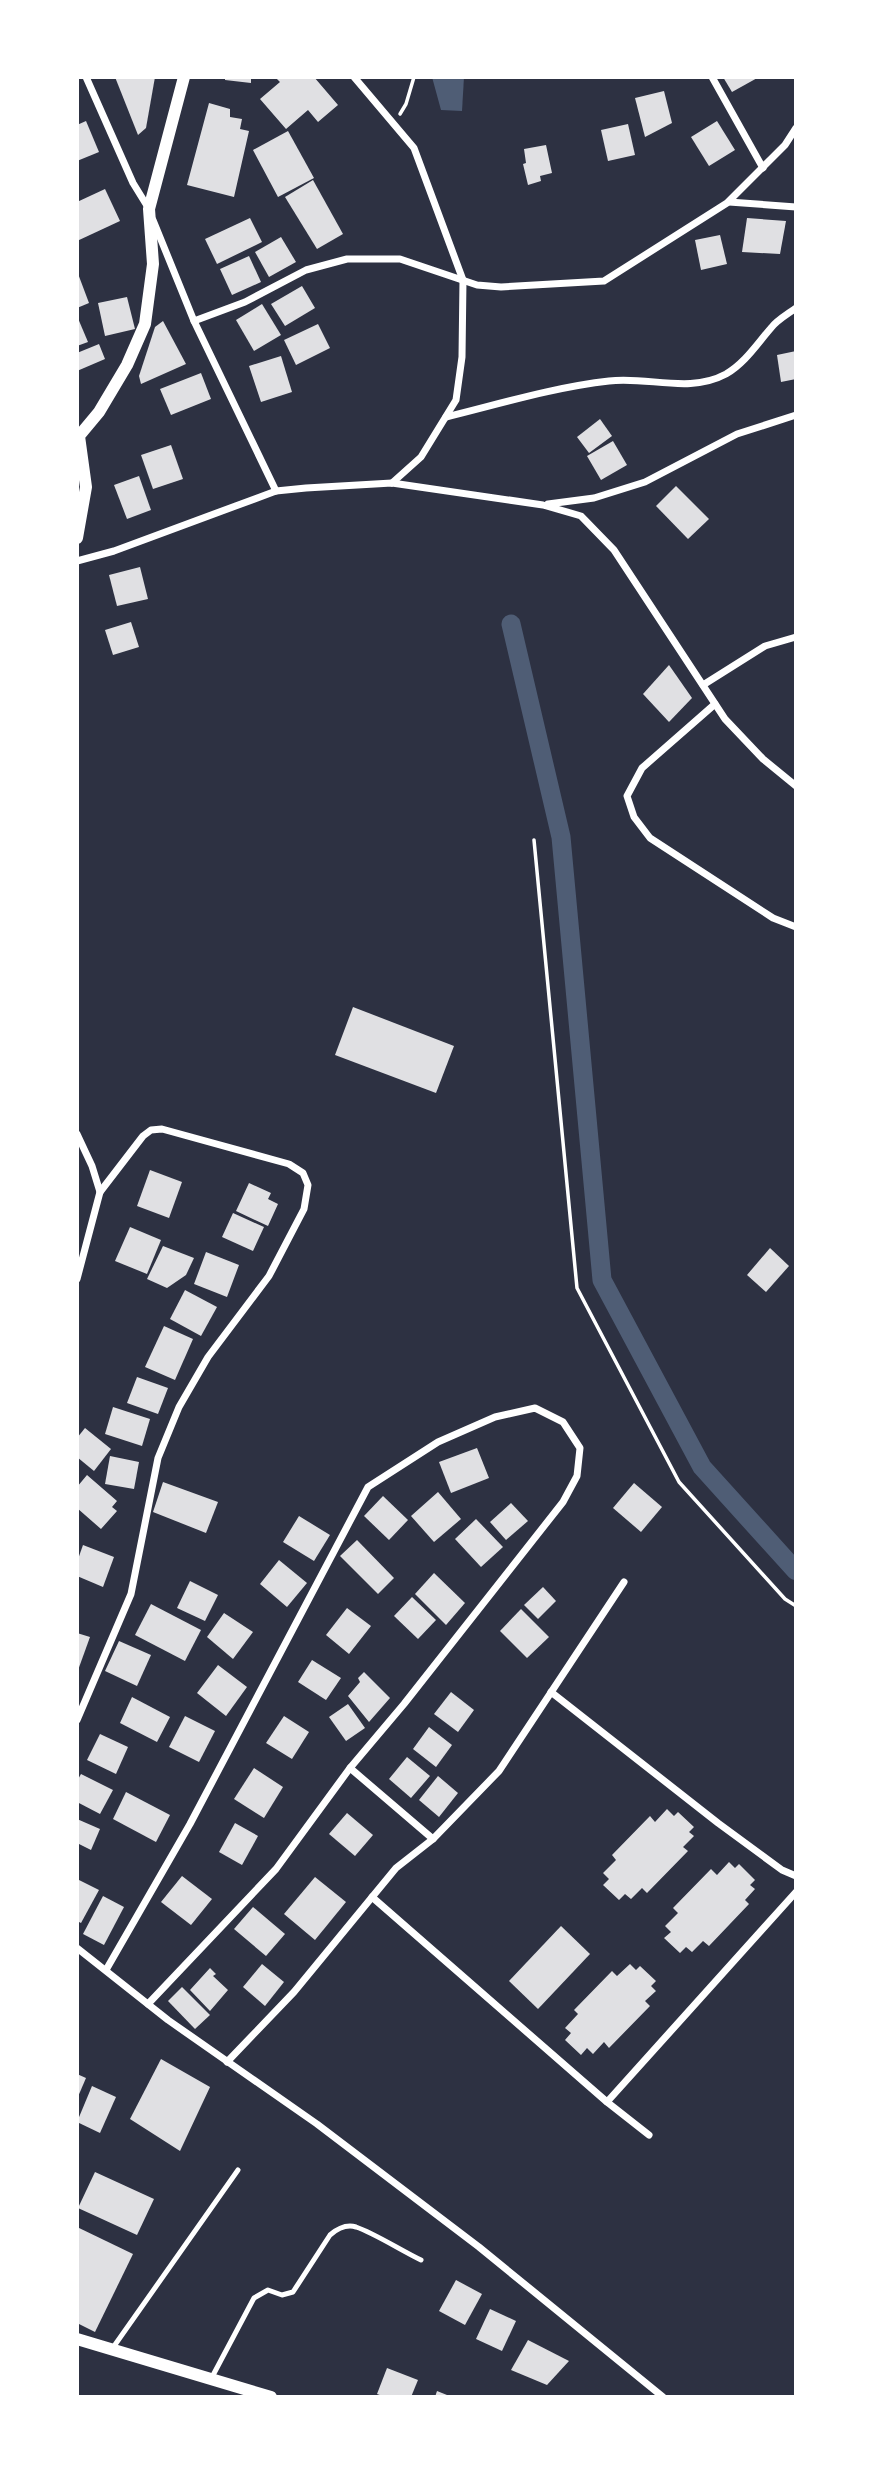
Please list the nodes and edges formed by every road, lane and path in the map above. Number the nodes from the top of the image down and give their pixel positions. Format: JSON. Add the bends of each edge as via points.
{"nodes":[{"id":1,"x":86,"y":77,"type":"edge"},
{"id":2,"x":184,"y":77,"type":"edge"},
{"id":3,"x":354,"y":77,"type":"edge"},
{"id":4,"x":414,"y":77,"type":"edge"},
{"id":5,"x":712,"y":77,"type":"edge"},
{"id":6,"x":393,"y":125,"type":"junction"},
{"id":7,"x":796,"y":128,"type":"edge"},
{"id":8,"x":763,"y":168,"type":"junction"},
{"id":9,"x":729,"y":202,"type":"junction"},
{"id":10,"x":796,"y":207,"type":"edge"},
{"id":11,"x":149,"y":209,"type":"junction"},
{"id":12,"x":463,"y":280,"type":"junction"},
{"id":13,"x":796,"y":308,"type":"edge"},
{"id":14,"x":194,"y":321,"type":"junction"},
{"id":15,"x":796,"y":415,"type":"edge"},
{"id":16,"x":446,"y":417,"type":"junction"},
{"id":17,"x":78,"y":434,"type":"edge"},
{"id":18,"x":392,"y":483,"type":"junction"},
{"id":19,"x":276,"y":491,"type":"junction"},
{"id":20,"x":544,"y":505,"type":"junction"},
{"id":21,"x":78,"y":536,"type":"edge"},
{"id":22,"x":77,"y":561,"type":"edge"},
{"id":23,"x":796,"y":637,"type":"edge"},
{"id":24,"x":703,"y":685,"type":"junction"},
{"id":25,"x":715,"y":704,"type":"junction"},
{"id":26,"x":796,"y":786,"type":"edge"},
{"id":27,"x":534,"y":840,"type":"dead end"},
{"id":28,"x":796,"y":927,"type":"edge"},
{"id":29,"x":77,"y":1135,"type":"edge"},
{"id":30,"x":100,"y":1192,"type":"junction"},
{"id":31,"x":77,"y":1279,"type":"edge"},
{"id":32,"x":624,"y":1582,"type":"dead end"},
{"id":33,"x":796,"y":1606,"type":"edge"},
{"id":34,"x":551,"y":1692,"type":"junction"},
{"id":35,"x":77,"y":1720,"type":"edge"},
{"id":36,"x":350,"y":1768,"type":"junction"},
{"id":37,"x":433,"y":1839,"type":"junction"},
{"id":38,"x":796,"y":1876,"type":"edge"},
{"id":39,"x":796,"y":1892,"type":"edge"},
{"id":40,"x":372,"y":1897,"type":"junction"},
{"id":41,"x":77,"y":1948,"type":"edge"},
{"id":42,"x":106,"y":1970,"type":"junction"},
{"id":43,"x":148,"y":2004,"type":"junction"},
{"id":44,"x":227,"y":2062,"type":"junction"},
{"id":45,"x":607,"y":2102,"type":"junction"},
{"id":46,"x":649,"y":2135,"type":"dead end"},
{"id":47,"x":238,"y":2170,"type":"dead end"},
{"id":48,"x":421,"y":2260,"type":"dead end"},
{"id":49,"x":77,"y":2339,"type":"edge"},
{"id":50,"x":112,"y":2349,"type":"junction"},
{"id":51,"x":211,"y":2379,"type":"junction"},
{"id":52,"x":239,"y":2392,"type":"edge"},
{"id":53,"x":271,"y":2397,"type":"edge"},
{"id":54,"x":663,"y":2397,"type":"edge"}],
"edges":[{"from":1,"to":11,"type":"street"},
{"from":2,"to":11,"type":"street"},
{"from":3,"to":6,"type":"street"},
{"from":4,"to":6,"type":"path"},
{"from":5,"to":8,"type":"street"},
{"from":6,"to":12,"type":"street","via":[[414,148]]},
{"from":7,"to":8,"type":"street"},
{"from":8,"to":9,"type":"street"},
{"from":9,"to":10,"type":"street"},
{"from":9,"to":12,"type":"street","via":[[604,281],[501,287]]},
{"from":11,"to":14,"type":"street"},
{"from":11,"to":17,"type":"street","via":[[153,264],[145,324],[99,412]]},
{"from":12,"to":14,"type":"street","via":[[400,260],[347,259],[306,270]]},
{"from":12,"to":16,"type":"street","via":[[462,357],[456,400]]},
{"from":13,"to":16,"type":"street","via":[[726,374],[678,384],[611,380]]},
{"from":14,"to":19,"type":"street"},
{"from":15,"to":20,"type":"street","via":[[737,434],[645,482],[594,498]]},
{"from":16,"to":18,"type":"street","via":[[421,457]]},
{"from":17,"to":21,"type":"street","via":[[86,487]]},
{"from":18,"to":19,"type":"street"},
{"from":18,"to":20,"type":"street"},
{"from":19,"to":22,"type":"street"},
{"from":20,"to":24,"type":"street","via":[[581,516],[614,550]]},
{"from":23,"to":24,"type":"street","via":[[765,646]]},
{"from":24,"to":25,"type":"street"},
{"from":25,"to":26,"type":"street","via":[[763,760]]},
{"from":25,"to":28,"type":"street","via":[[642,768],[627,796],[634,817],[650,838],[773,918]]},
{"from":27,"to":33,"type":"path","via":[[577,1287],[679,1482]]},
{"from":29,"to":30,"type":"street"},
{"from":30,"to":31,"type":"street"},
{"from":30,"to":35,"type":"street","via":[[143,1136],[162,1129],[289,1164],[303,1173],[308,1185],[304,1209],[269,1276],[208,1357],[179,1407],[158,1458],[131,1594]]},
{"from":32,"to":34,"type":"street"},
{"from":34,"to":37,"type":"street","via":[[499,1771]]},
{"from":34,"to":38,"type":"street","via":[[718,1823]]},
{"from":36,"to":37,"type":"street"},
{"from":36,"to":42,"type":"street","via":[[564,1502],[577,1476],[580,1448],[563,1422],[535,1408],[495,1417],[438,1442],[368,1487],[215,1777]]},
{"from":36,"to":43,"type":"street","via":[[276,1869]]},
{"from":37,"to":40,"type":"street","via":[[396,1868]]},
{"from":39,"to":45,"type":"street"},
{"from":40,"to":44,"type":"street","via":[[294,1992]]},
{"from":40,"to":45,"type":"street"},
{"from":41,"to":42,"type":"street"},
{"from":42,"to":43,"type":"street"},
{"from":43,"to":44,"type":"street"},
{"from":44,"to":54,"type":"street","via":[[479,2247]]},
{"from":45,"to":46,"type":"street"},
{"from":47,"to":50,"type":"lane"},
{"from":48,"to":51,"type":"lane","via":[[355,2227],[335,2230],[293,2292],[282,2295],[268,2290],[254,2298]]},
{"from":49,"to":50,"type":"street"},
{"from":50,"to":51,"type":"street"},
{"from":51,"to":52,"type":"street"},
{"from":52,"to":53,"type":"street"}]}
